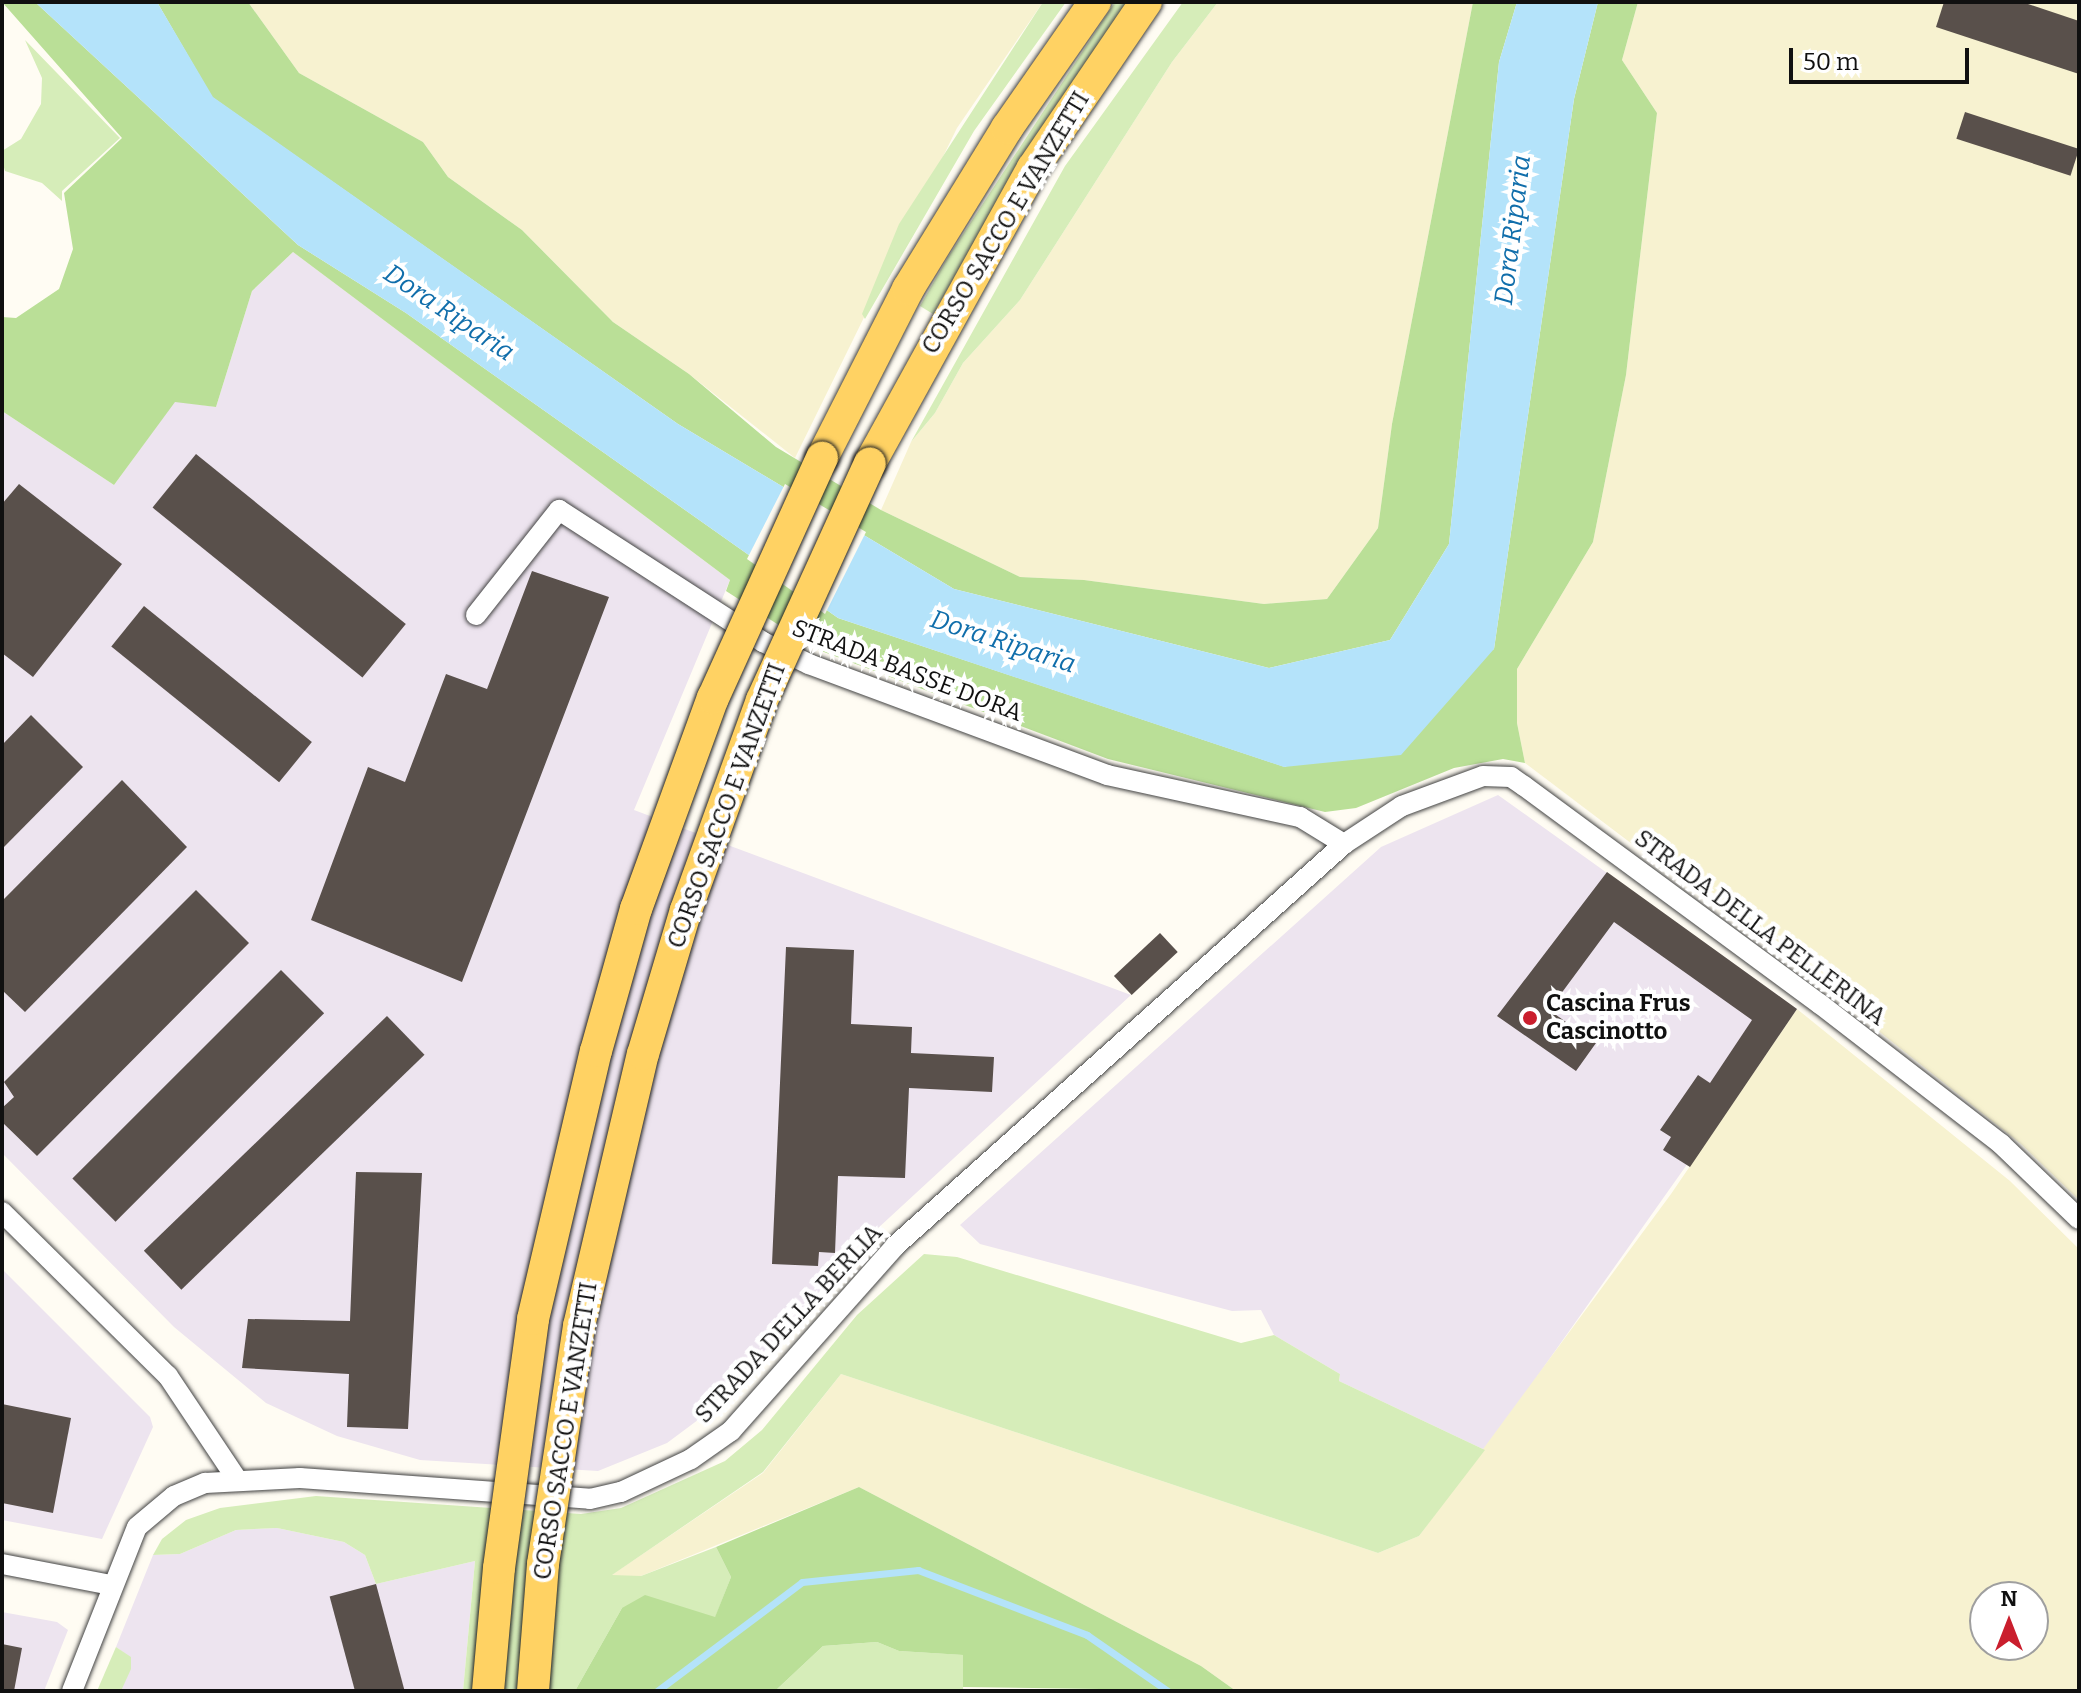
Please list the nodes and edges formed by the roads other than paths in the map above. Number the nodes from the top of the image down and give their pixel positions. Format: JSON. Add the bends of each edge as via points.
{"nodes":[{"id":1,"x":1095,"y":2,"type":"edge"},
{"id":2,"x":1146,"y":2,"type":"edge"},
{"id":3,"x":476,"y":615,"type":"dead end"},
{"id":4,"x":1380,"y":818,"type":"joint"},
{"id":5,"x":1344,"y":844,"type":"junction"},
{"id":6,"x":2,"y":1212,"type":"edge"},
{"id":7,"x":2079,"y":1219,"type":"edge"},
{"id":8,"x":236,"y":1478,"type":"junction"},
{"id":9,"x":2,"y":1564,"type":"edge"},
{"id":10,"x":111,"y":1585,"type":"junction"},
{"id":11,"x":72,"y":1691,"type":"edge"},
{"id":12,"x":488,"y":1691,"type":"edge"},
{"id":13,"x":533,"y":1691,"type":"edge"}],
"edges":[{"from":1,"to":12,"type":"main road","name":"CORSO SACCO E VANZETTI","bridge":true,"via":[[1007,128],[908,289],[822,458],[713,698],[636,909],[596,1051],[533,1319],[500,1554]]},
{"from":2,"to":13,"type":"main road","name":"CORSO SACCO E VANZETTI","bridge":true,"via":[[1033,168],[870,463],[762,700],[686,910],[643,1054],[579,1326],[543,1564]]},
{"from":3,"to":5,"type":"street","name":"STRADA BASSE DORA","via":[[559,510],[763,642],[809,664],[1107,775],[1300,817]]},
{"from":4,"to":5,"type":"street","name":"STRADA DELLA BERLIA"},
{"from":4,"to":7,"type":"street","name":"STRADA DELLA PELLERINA","via":[[1450,785],[1483,776],[1511,777],[1940,1095]]},
{"from":5,"to":8,"type":"street","name":"STRADA DELLA BERLIA","via":[[895,1246],[731,1431],[691,1459],[632,1488],[590,1499]]},
{"from":6,"to":8,"type":"street","via":[[168,1376]]},
{"from":8,"to":10,"type":"street","name":"STRADA DELLA BERLIA","via":[[174,1496],[137,1527]]},
{"from":9,"to":10,"type":"street"},
{"from":10,"to":11,"type":"street","name":"STRADA DELLA BERLIA"}]}
